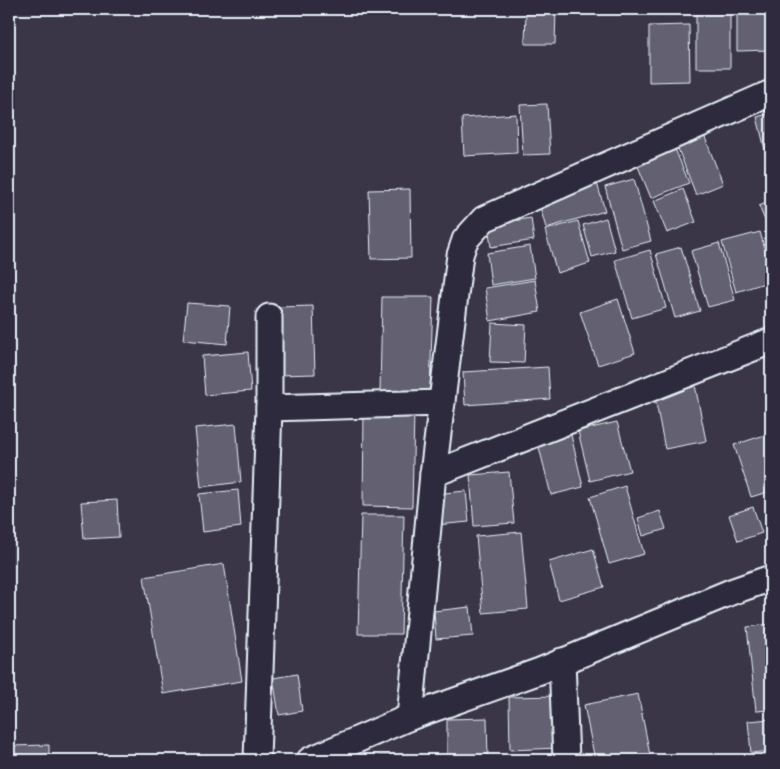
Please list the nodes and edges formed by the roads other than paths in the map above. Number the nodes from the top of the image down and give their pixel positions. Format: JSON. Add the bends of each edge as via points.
{"nodes":[{"id":1,"x":771,"y":93,"type":"edge"},
{"id":2,"x":269,"y":318,"type":"dead end"},
{"id":3,"x":771,"y":341,"type":"edge"},
{"id":4,"x":442,"y":403,"type":"junction"},
{"id":5,"x":269,"y":408,"type":"junction"},
{"id":6,"x":433,"y":474,"type":"junction"},
{"id":7,"x":771,"y":578,"type":"edge"},
{"id":8,"x":562,"y":661,"type":"junction"},
{"id":9,"x":410,"y":717,"type":"junction"},
{"id":10,"x":344,"y":753,"type":"edge"},
{"id":11,"x":257,"y":760,"type":"edge"},
{"id":12,"x":310,"y":760,"type":"edge"},
{"id":13,"x":566,"y":760,"type":"edge"}],
"edges":[{"from":1,"to":4,"type":"street","via":[[484,219],[465,240],[460,255]]},
{"from":2,"to":5,"type":"street"},
{"from":3,"to":6,"type":"street"},
{"from":4,"to":5,"type":"street"},
{"from":4,"to":6,"type":"street"},
{"from":5,"to":11,"type":"street"},
{"from":6,"to":9,"type":"street"},
{"from":7,"to":8,"type":"street"},
{"from":8,"to":9,"type":"street"},
{"from":8,"to":13,"type":"street"},
{"from":9,"to":10,"type":"street"},
{"from":10,"to":12,"type":"street"}]}
